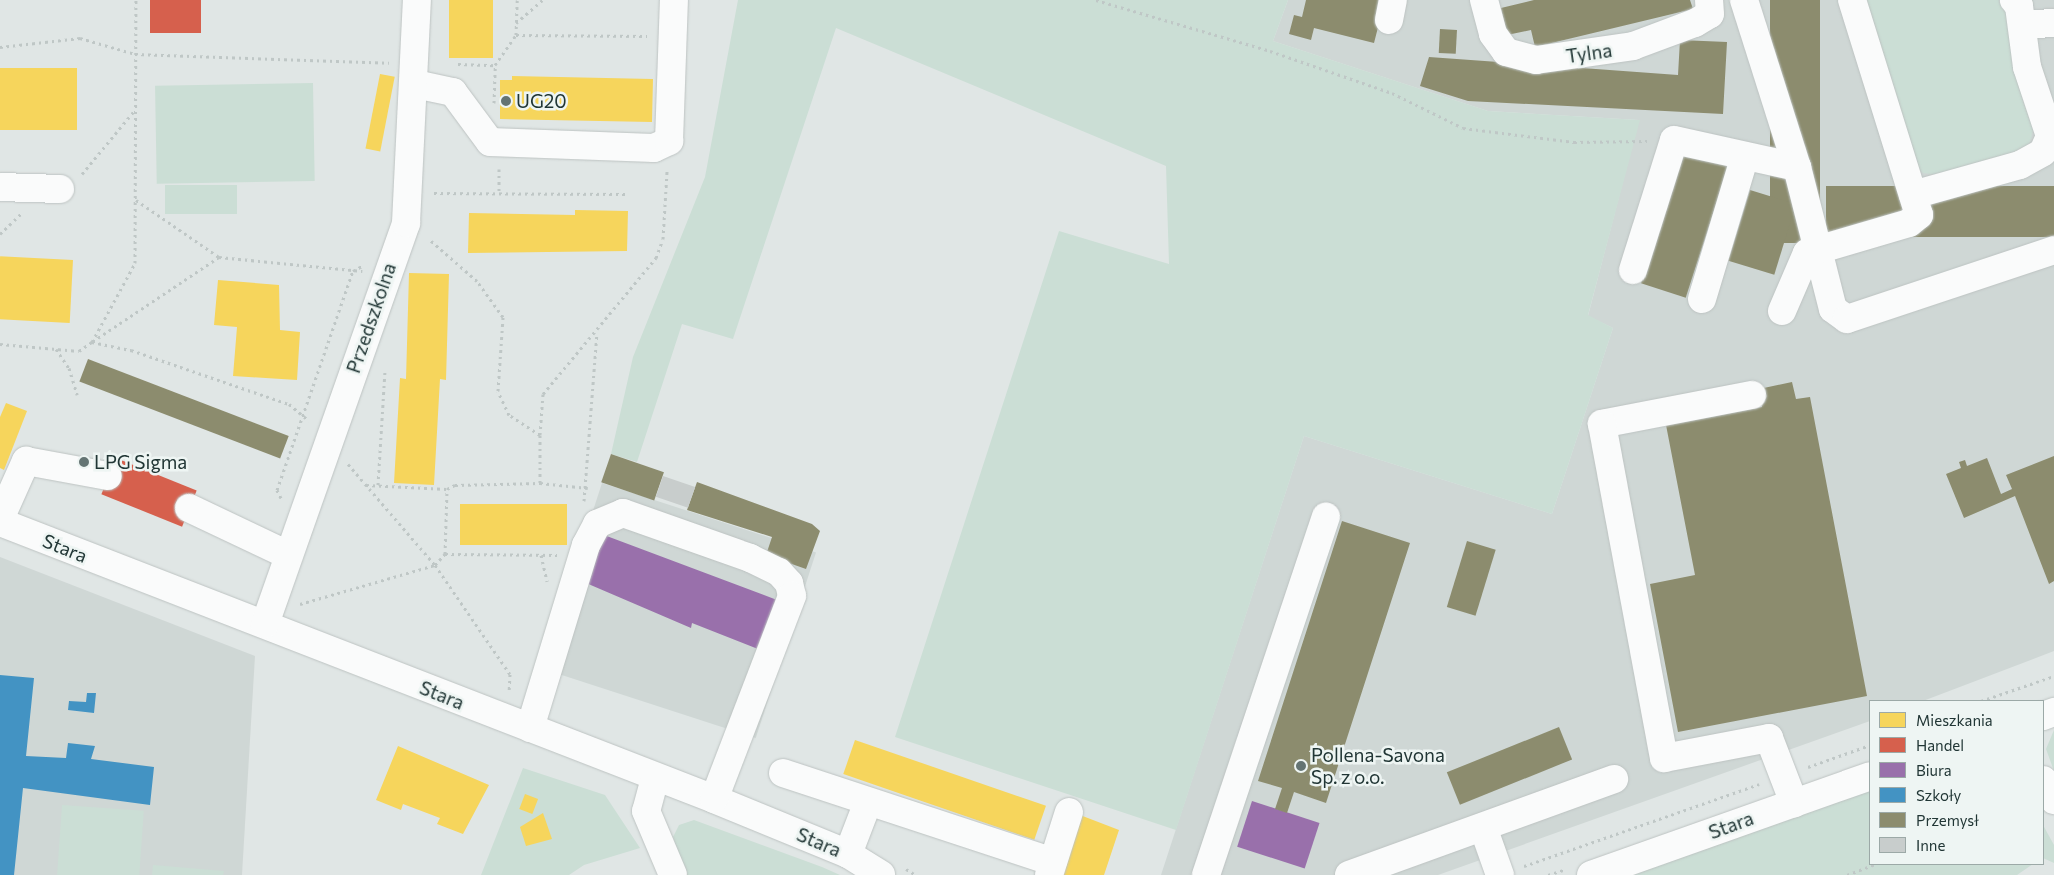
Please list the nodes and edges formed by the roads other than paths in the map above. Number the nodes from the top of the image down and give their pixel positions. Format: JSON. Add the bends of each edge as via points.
{"nodes":[{"id":1,"x":417,"y":0,"type":"edge"},
{"id":2,"x":674,"y":0,"type":"edge"},
{"id":3,"x":1484,"y":0,"type":"edge"},
{"id":4,"x":1709,"y":0,"type":"edge"},
{"id":5,"x":1744,"y":0,"type":"edge"},
{"id":6,"x":1852,"y":0,"type":"edge"},
{"id":7,"x":2019,"y":12,"type":"edge"},
{"id":8,"x":2054,"y":23,"type":"edge"},
{"id":9,"x":2031,"y":76,"type":"junction"},
{"id":10,"x":415,"y":84,"type":"junction"},
{"id":11,"x":2054,"y":101,"type":"edge"},
{"id":12,"x":2048,"y":151,"type":"edge"},
{"id":13,"x":1745,"y":156,"type":"junction"},
{"id":14,"x":1797,"y":167,"type":"junction"},
{"id":15,"x":0,"y":188,"type":"edge"},
{"id":16,"x":60,"y":189,"type":"dead end"},
{"id":17,"x":1914,"y":195,"type":"junction"},
{"id":18,"x":1817,"y":248,"type":"junction"},
{"id":19,"x":2054,"y":250,"type":"edge"},
{"id":20,"x":1633,"y":270,"type":"dead end"},
{"id":21,"x":1702,"y":299,"type":"dead end"},
{"id":22,"x":1782,"y":312,"type":"dead end"},
{"id":23,"x":1752,"y":394,"type":"dead end"},
{"id":24,"x":108,"y":476,"type":"dead end"},
{"id":25,"x":190,"y":508,"type":"dead end"},
{"id":26,"x":1326,"y":517,"type":"dead end"},
{"id":27,"x":0,"y":521,"type":"edge"},
{"id":28,"x":288,"y":555,"type":"junction"},
{"id":29,"x":265,"y":624,"type":"junction"},
{"id":30,"x":519,"y":724,"type":"junction"},
{"id":31,"x":783,"y":774,"type":"dead end"},
{"id":32,"x":1869,"y":776,"type":"edge"},
{"id":33,"x":655,"y":778,"type":"junction"},
{"id":34,"x":1614,"y":779,"type":"dead end"},
{"id":35,"x":2044,"y":782,"type":"edge"},
{"id":36,"x":714,"y":799,"type":"junction"},
{"id":37,"x":2054,"y":800,"type":"edge"},
{"id":38,"x":868,"y":802,"type":"junction"},
{"id":39,"x":1794,"y":803,"type":"junction"},
{"id":40,"x":1069,"y":812,"type":"dead end"},
{"id":41,"x":1483,"y":827,"type":"junction"},
{"id":42,"x":848,"y":854,"type":"junction"},
{"id":43,"x":1051,"y":869,"type":"edge"},
{"id":44,"x":1499,"y":874,"type":"edge"},
{"id":45,"x":673,"y":875,"type":"edge"},
{"id":46,"x":881,"y":875,"type":"edge"},
{"id":47,"x":1207,"y":875,"type":"edge"},
{"id":48,"x":1349,"y":875,"type":"edge"},
{"id":49,"x":1591,"y":875,"type":"edge"}],
"edges":[{"from":1,"to":10,"type":"street","name":"Przedszkolna"},
{"from":2,"to":10,"type":"street","via":[[669,141],[654,148],[490,142],[453,92]]},
{"from":3,"to":4,"type":"street","name":"Tylna","via":[[1493,34],[1506,52],[1536,60],[1633,46],[1695,23],[1710,14]]},
{"from":5,"to":14,"type":"street"},
{"from":6,"to":17,"type":"street"},
{"from":7,"to":8,"type":"street"},
{"from":7,"to":9,"type":"street"},
{"from":9,"to":11,"type":"street"},
{"from":9,"to":12,"type":"street","via":[[2050,136]]},
{"from":10,"to":28,"type":"street","name":"Przedszkolna","via":[[406,223],[377,268],[330,436]]},
{"from":12,"to":17,"type":"street","via":[[2020,165]]},
{"from":13,"to":14,"type":"street"},
{"from":13,"to":20,"type":"street","via":[[1674,140]]},
{"from":13,"to":21,"type":"street"},
{"from":14,"to":18,"type":"street"},
{"from":15,"to":16,"type":"street"},
{"from":17,"to":18,"type":"street","via":[[1920,215],[1910,222]]},
{"from":18,"to":19,"type":"street","via":[[1833,309],[1847,318]]},
{"from":18,"to":22,"type":"street","via":[[1799,263]]},
{"from":23,"to":39,"type":"street","via":[[1602,424],[1664,758],[1769,738]]},
{"from":24,"to":27,"type":"street","via":[[26,460]]},
{"from":25,"to":28,"type":"street"},
{"from":26,"to":47,"type":"street"},
{"from":27,"to":29,"type":"street","name":"Stara"},
{"from":28,"to":29,"type":"street","name":"Przedszkolna"},
{"from":29,"to":30,"type":"street","name":"Stara"},
{"from":30,"to":33,"type":"street","name":"Stara"},
{"from":30,"to":36,"type":"street","via":[[586,545],[597,524],[622,513],[750,558],[779,572],[789,583],[792,596]]},
{"from":31,"to":38,"type":"street"},
{"from":32,"to":39,"type":"street","name":"Stara"},
{"from":33,"to":36,"type":"street","name":"Stara"},
{"from":33,"to":45,"type":"street","via":[[646,812]]},
{"from":34,"to":41,"type":"street"},
{"from":35,"to":37,"type":"street"},
{"from":36,"to":42,"type":"street","name":"Stara"},
{"from":38,"to":42,"type":"street"},
{"from":38,"to":43,"type":"street"},
{"from":39,"to":49,"type":"street","name":"Stara"},
{"from":40,"to":43,"type":"street"},
{"from":41,"to":44,"type":"street"},
{"from":41,"to":48,"type":"street"},
{"from":42,"to":46,"type":"street","name":"Stara"}]}
